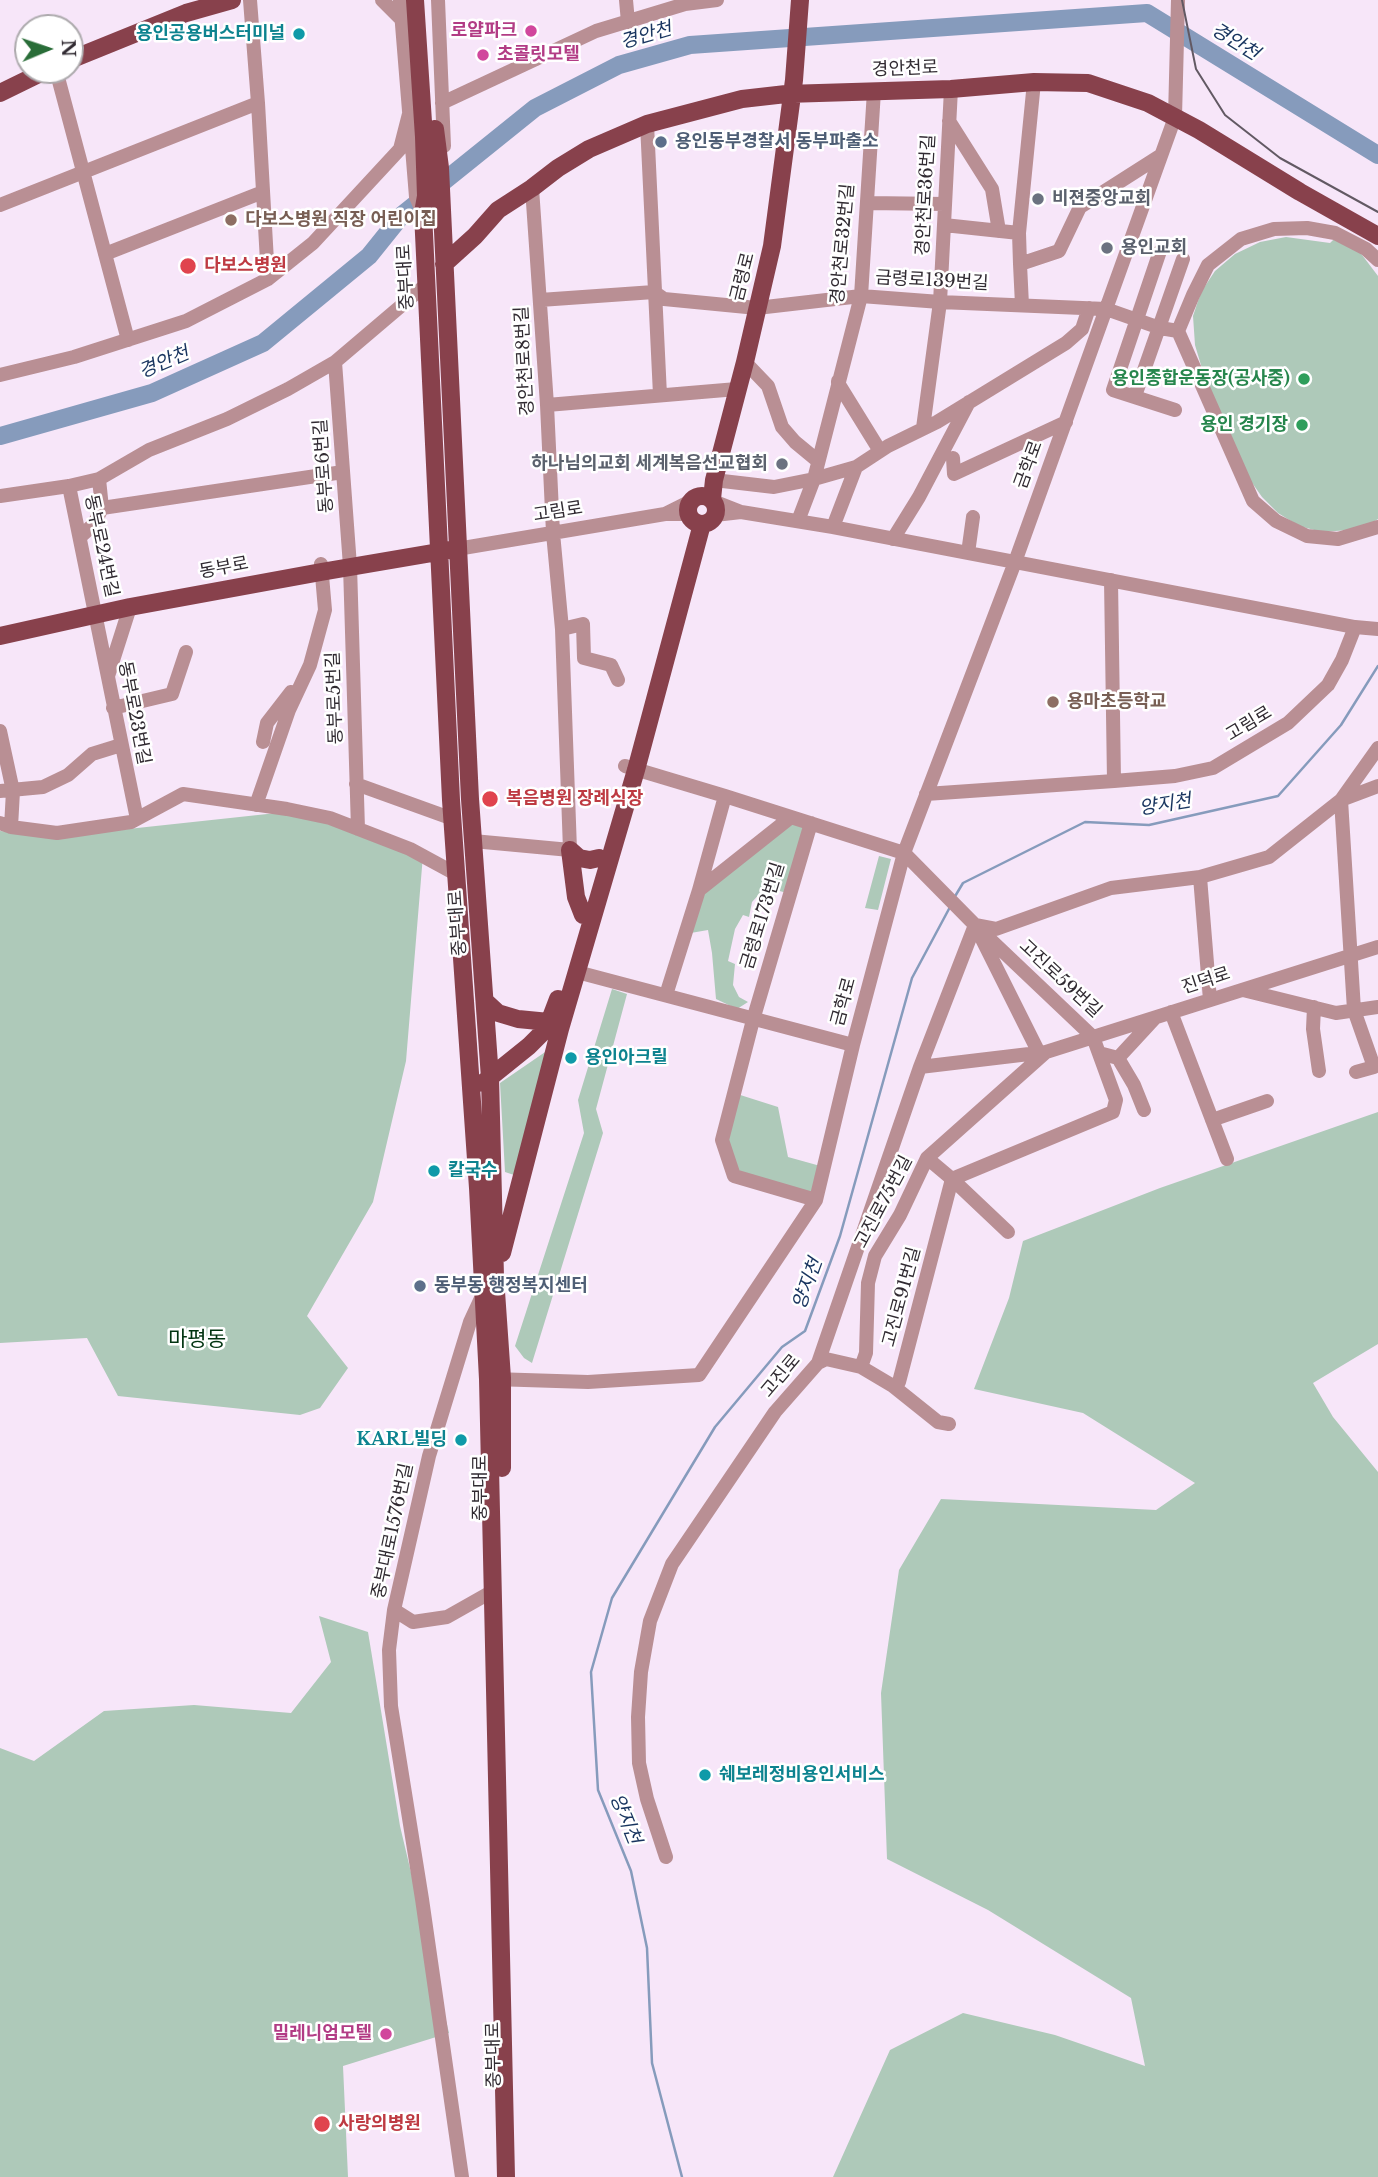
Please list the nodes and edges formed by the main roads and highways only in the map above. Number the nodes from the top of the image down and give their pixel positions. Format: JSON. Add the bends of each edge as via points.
{"nodes":[{"id":1,"x":232,"y":0,"type":"edge"},
{"id":2,"x":415,"y":0,"type":"edge"},
{"id":3,"x":800,"y":0,"type":"edge"},
{"id":4,"x":435,"y":2,"type":"edge"},
{"id":5,"x":424,"y":32,"type":"junction"},
{"id":6,"x":84,"y":54,"type":"edge"},
{"id":7,"x":18,"y":84,"type":"edge"},
{"id":8,"x":793,"y":87,"type":"junction"},
{"id":9,"x":0,"y":93,"type":"edge"},
{"id":10,"x":429,"y":132,"type":"junction"},
{"id":11,"x":1378,"y":236,"type":"edge"},
{"id":12,"x":438,"y":259,"type":"junction"},
{"id":13,"x":457,"y":549,"type":"junction"},
{"id":14,"x":439,"y":552,"type":"junction"},
{"id":15,"x":0,"y":636,"type":"edge"},
{"id":16,"x":631,"y":768,"type":"junction"},
{"id":17,"x":599,"y":858,"type":"junction"},
{"id":18,"x":583,"y":915,"type":"junction"},
{"id":19,"x":485,"y":1000,"type":"junction"},
{"id":20,"x":551,"y":1017,"type":"junction"},
{"id":21,"x":490,"y":1078,"type":"junction"},
{"id":22,"x":472,"y":1092,"type":"junction"},
{"id":23,"x":495,"y":1277,"type":"junction"},
{"id":24,"x":495,"y":1379,"type":"junction"},
{"id":25,"x":506,"y":2177,"type":"edge"},
{"id":26,"x":518,"y":2177,"type":"edge"}],
"edges":[{"from":1,"to":6,"type":"main road","via":[[186,13]]},
{"from":2,"to":5,"type":"main road","name":"중부대로"},
{"from":3,"to":8,"type":"main road","name":"금령로"},
{"from":4,"to":5,"type":"main road","name":"중부대로"},
{"from":5,"to":10,"type":"main road","name":"중부대로"},
{"from":7,"to":9,"type":"main road"},
{"from":8,"to":11,"type":"main road","name":"경안천로","via":[[874,91],[1088,83],[1175,110],[1300,192]]},
{"from":8,"to":12,"type":"main road","name":"경안천로","via":[[647,124],[589,149],[498,210],[475,236]]},
{"from":8,"to":16,"type":"main road","name":"금령로","via":[[772,246],[745,362]]},
{"from":10,"to":12,"type":"main road","name":"중부대로","via":[[440,168]]},
{"from":10,"to":12,"type":"main road","name":"중부대로","via":[[423,213]]},
{"from":12,"to":13,"type":"main road","name":"중부대로"},
{"from":12,"to":14,"type":"main road","name":"중부대로","via":[[428,283]]},
{"from":13,"to":14,"type":"main road","name":"동부로"},
{"from":13,"to":19,"type":"main road","name":"중부대로"},
{"from":14,"to":15,"type":"main road","name":"동부로","via":[[322,568]]},
{"from":14,"to":22,"type":"main road","name":"중부대로"},
{"from":16,"to":17,"type":"main road"},
{"from":16,"to":23,"type":"main road"},
{"from":17,"to":18,"type":"main road"},
{"from":17,"to":18,"type":"main road","via":[[579,858],[570,850]]},
{"from":18,"to":20,"type":"main road"},
{"from":19,"to":20,"type":"main road"},
{"from":19,"to":21,"type":"main road","name":"중부대로"},
{"from":20,"to":21,"type":"main road","via":[[547,1028]]},
{"from":21,"to":22,"type":"main road"},
{"from":21,"to":23,"type":"main road","name":"중부대로"},
{"from":22,"to":24,"type":"main road","name":"중부대로","via":[[487,1354]]},
{"from":23,"to":24,"type":"main road","name":"중부대로"},
{"from":24,"to":25,"type":"main road","name":"중부대로","via":[[493,1591]]},
{"from":24,"to":26,"type":"main road","name":"중부대로"}]}
